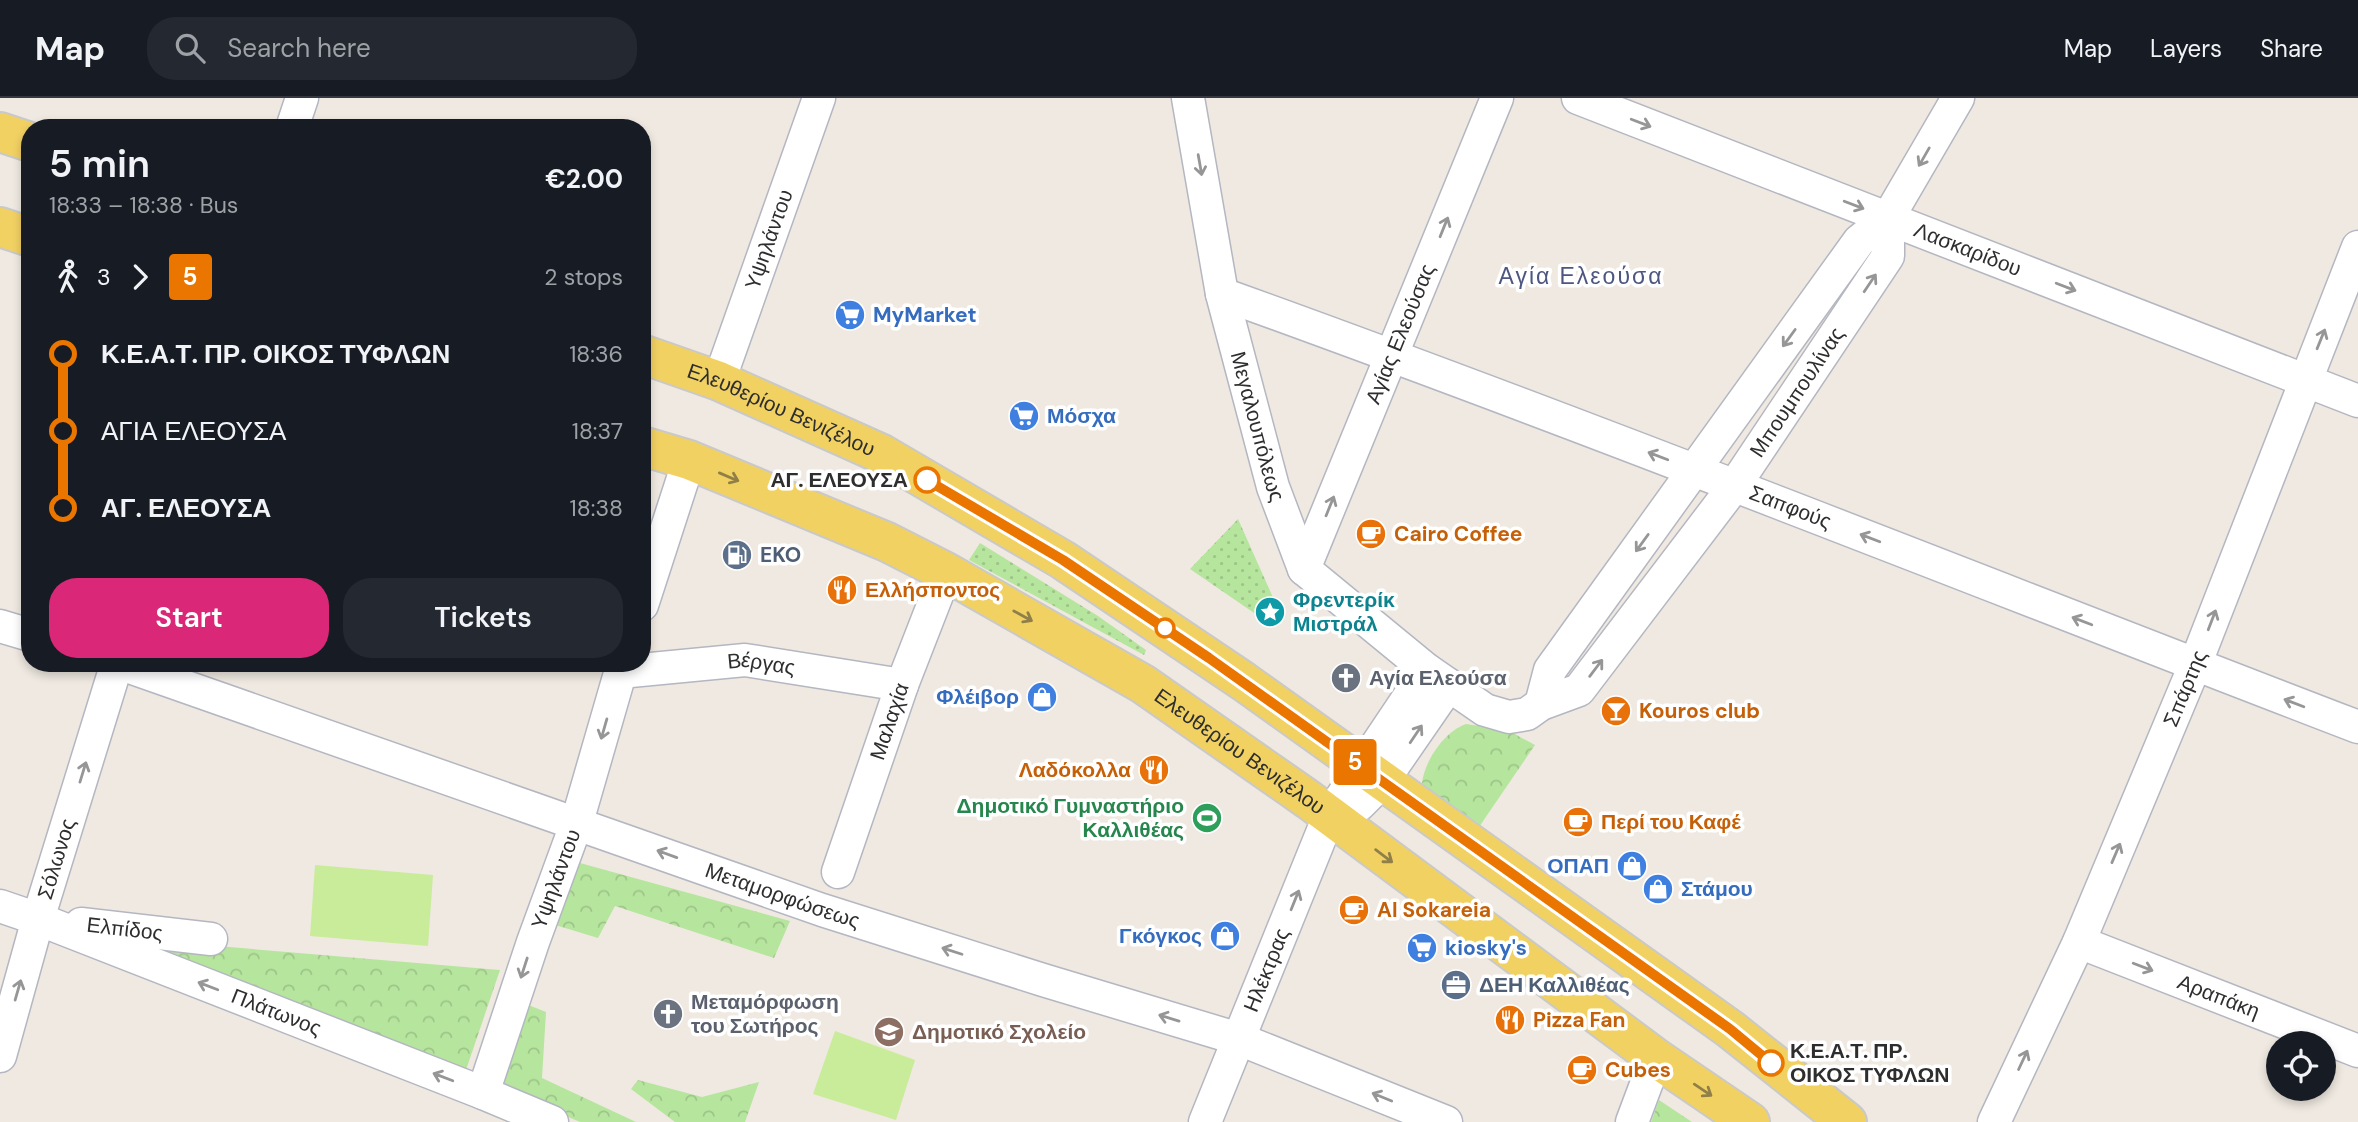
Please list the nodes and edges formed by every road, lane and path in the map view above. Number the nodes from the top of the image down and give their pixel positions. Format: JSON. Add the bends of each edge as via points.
{"nodes":[{"id":1,"x":302,"y":98,"type":"edge"},
{"id":2,"x":819,"y":98,"type":"edge"},
{"id":3,"x":1188,"y":98,"type":"edge"},
{"id":4,"x":1497,"y":98,"type":"edge"},
{"id":5,"x":1578,"y":98,"type":"edge"},
{"id":6,"x":1958,"y":98,"type":"edge"},
{"id":7,"x":295,"y":119,"type":"edge"},
{"id":8,"x":0,"y":132,"type":"edge"},
{"id":9,"x":21,"y":139,"type":"edge"},
{"id":10,"x":1888,"y":218,"type":"junction"},
{"id":11,"x":0,"y":227,"type":"edge"},
{"id":12,"x":21,"y":234,"type":"edge"},
{"id":13,"x":2358,"y":247,"type":"edge"},
{"id":14,"x":1222,"y":294,"type":"junction"},
{"id":15,"x":1392,"y":355,"type":"junction"},
{"id":16,"x":651,"y":357,"type":"edge"},
{"id":17,"x":719,"y":381,"type":"junction"},
{"id":18,"x":2305,"y":381,"type":"junction"},
{"id":19,"x":2358,"y":401,"type":"edge"},
{"id":20,"x":651,"y":449,"type":"edge"},
{"id":21,"x":690,"y":460,"type":"junction"},
{"id":22,"x":1695,"y":470,"type":"junction"},
{"id":23,"x":1735,"y":485,"type":"junction"},
{"id":24,"x":1304,"y":569,"type":"junction"},
{"id":25,"x":946,"y":572,"type":"junction"},
{"id":26,"x":651,"y":578,"type":"edge"},
{"id":27,"x":0,"y":626,"type":"edge"},
{"id":28,"x":21,"y":632,"type":"edge"},
{"id":29,"x":651,"y":665,"type":"edge"},
{"id":30,"x":2195,"y":665,"type":"junction"},
{"id":31,"x":115,"y":672,"type":"edge"},
{"id":32,"x":144,"y":672,"type":"edge"},
{"id":33,"x":621,"y":672,"type":"edge"},
{"id":34,"x":1438,"y":677,"type":"junction"},
{"id":35,"x":902,"y":685,"type":"junction"},
{"id":36,"x":1541,"y":704,"type":"junction"},
{"id":37,"x":2358,"y":727,"type":"edge"},
{"id":38,"x":1372,"y":774,"type":"junction"},
{"id":39,"x":1329,"y":816,"type":"junction"},
{"id":40,"x":577,"y":822,"type":"junction"},
{"id":41,"x":838,"y":872,"type":"dead end"},
{"id":42,"x":0,"y":906,"type":"edge"},
{"id":43,"x":38,"y":919,"type":"junction"},
{"id":44,"x":211,"y":939,"type":"dead end"},
{"id":45,"x":2079,"y":942,"type":"junction"},
{"id":46,"x":1239,"y":1039,"type":"junction"},
{"id":47,"x":2358,"y":1051,"type":"edge"},
{"id":48,"x":0,"y":1056,"type":"edge"},
{"id":49,"x":1656,"y":1058,"type":"junction"},
{"id":50,"x":483,"y":1093,"type":"junction"},
{"id":51,"x":1426,"y":1118,"type":"edge"},
{"id":52,"x":552,"y":1122,"type":"edge"},
{"id":53,"x":1205,"y":1122,"type":"edge"},
{"id":54,"x":1632,"y":1122,"type":"edge"},
{"id":55,"x":1749,"y":1122,"type":"edge"},
{"id":56,"x":1847,"y":1122,"type":"edge"},
{"id":57,"x":1994,"y":1122,"type":"edge"}],
"edges":[{"from":1,"to":7,"type":"street"},
{"from":2,"to":17,"type":"street","name":"Υψηλάντου"},
{"from":3,"to":14,"type":"street","name":"Μεγαλουπόλεως","one_way":true},
{"from":15,"to":4,"type":"street","name":"Αγίας Ελεούσας","one_way":true},
{"from":5,"to":10,"type":"street","name":"Λασκαρίδου","one_way":true},
{"from":6,"to":10,"type":"street","name":"Μπουμπουλίνας","one_way":true},
{"from":8,"to":9,"type":"main road"},
{"from":10,"to":18,"type":"street","name":"Λασκαρίδου","one_way":true},
{"from":10,"to":22,"type":"street","name":"Μπουμπουλίνας","one_way":true,"via":[[1859,241]]},
{"from":23,"to":10,"type":"street","name":"Μπουμπουλίνας","one_way":true,"via":[[1888,256]]},
{"from":11,"to":12,"type":"main road"},
{"from":18,"to":13,"type":"street","name":"Σπάρτης","one_way":true},
{"from":14,"to":15,"type":"street","name":"Σαπφούς"},
{"from":14,"to":24,"type":"street","name":"Μεγαλουπόλεως","via":[[1273,487]]},
{"from":22,"to":15,"type":"street","name":"Σαπφούς","one_way":true},
{"from":24,"to":15,"type":"street","name":"Αγίας Ελεούσας","one_way":true},
{"from":16,"to":17,"type":"main road","name":"Ελευθερίου Βενιζέλου"},
{"from":17,"to":38,"type":"main road","name":"Ελευθερίου Βενιζέλου","via":[[882,453],[1063,560]]},
{"from":18,"to":19,"type":"street","name":"Λασκαρίδου"},
{"from":30,"to":18,"type":"street","name":"Σπάρτης","one_way":true},
{"from":20,"to":21,"type":"main road","name":"Ελευθερίου Βενιζέλου"},
{"from":21,"to":25,"type":"main road","name":"Ελευθερίου Βενιζέλου","one_way":true,"via":[[887,542]]},
{"from":21,"to":26,"type":"street"},
{"from":22,"to":23,"type":"street","name":"Σαπφούς"},
{"from":22,"to":36,"type":"street","name":"Μπουμπουλίνας","one_way":true,"via":[[1550,670]]},
{"from":30,"to":23,"type":"street","name":"Σαπφούς","one_way":true},
{"from":36,"to":23,"type":"street","name":"Μπουμπουλίνας","one_way":true,"via":[[1579,690]]},
{"from":24,"to":34,"type":"street","name":"Μεγαλουπόλεως"},
{"from":25,"to":35,"type":"street","name":"Μαλαχία"},
{"from":25,"to":39,"type":"main road","name":"Ελευθερίου Βενιζέλου","one_way":true,"via":[[1143,684]]},
{"from":27,"to":28,"type":"street"},
{"from":29,"to":35,"type":"street","name":"Βέργας","via":[[745,660]]},
{"from":37,"to":30,"type":"street","name":"Σαπφούς","one_way":true},
{"from":45,"to":30,"type":"street","name":"Σπάρτης","one_way":true},
{"from":43,"to":31,"type":"street","name":"Σόλωνος","one_way":true},
{"from":32,"to":40,"type":"street","name":"Μεταμορφώσεως"},
{"from":33,"to":40,"type":"street","name":"Υψηλάντου","one_way":true},
{"from":34,"to":36,"type":"street","name":"Μπουμπουλίνας","via":[[1485,710],[1509,717],[1527,714]]},
{"from":34,"to":38,"type":"street"},
{"from":35,"to":41,"type":"street","name":"Μαλαχία"},
{"from":38,"to":39,"type":"street"},
{"from":38,"to":56,"type":"main road","name":"Ελευθερίου Βενιζέλου","via":[[1730,1029]]},
{"from":46,"to":39,"type":"street","name":"Ηλέκτρας","one_way":true},
{"from":39,"to":49,"type":"main road","name":"Ελευθερίου Βενιζέλου","one_way":true},
{"from":46,"to":40,"type":"street","name":"Μεταμορφώσεως","one_way":true,"via":[[822,910]]},
{"from":40,"to":50,"type":"street","name":"Υψηλάντου","one_way":true},
{"from":42,"to":43,"type":"street","name":"Πλάτωνος"},
{"from":43,"to":44,"type":"street","name":"Ελπίδος"},
{"from":48,"to":43,"type":"street","name":"Σόλωνος","one_way":true},
{"from":50,"to":43,"type":"street","name":"Πλάτωνος","one_way":true},
{"from":45,"to":47,"type":"street","name":"Αραπάκη","one_way":true},
{"from":57,"to":45,"type":"street","name":"Σπάρτης","one_way":true},
{"from":51,"to":46,"type":"street","name":"Μεταμορφώσεως","one_way":true},
{"from":46,"to":53,"type":"street","name":"Ηλέκτρας"},
{"from":49,"to":54,"type":"street"},
{"from":49,"to":55,"type":"main road","name":"Ελευθερίου Βενιζέλου","one_way":true},
{"from":50,"to":52,"type":"street","name":"Πλάτωνος"}]}
